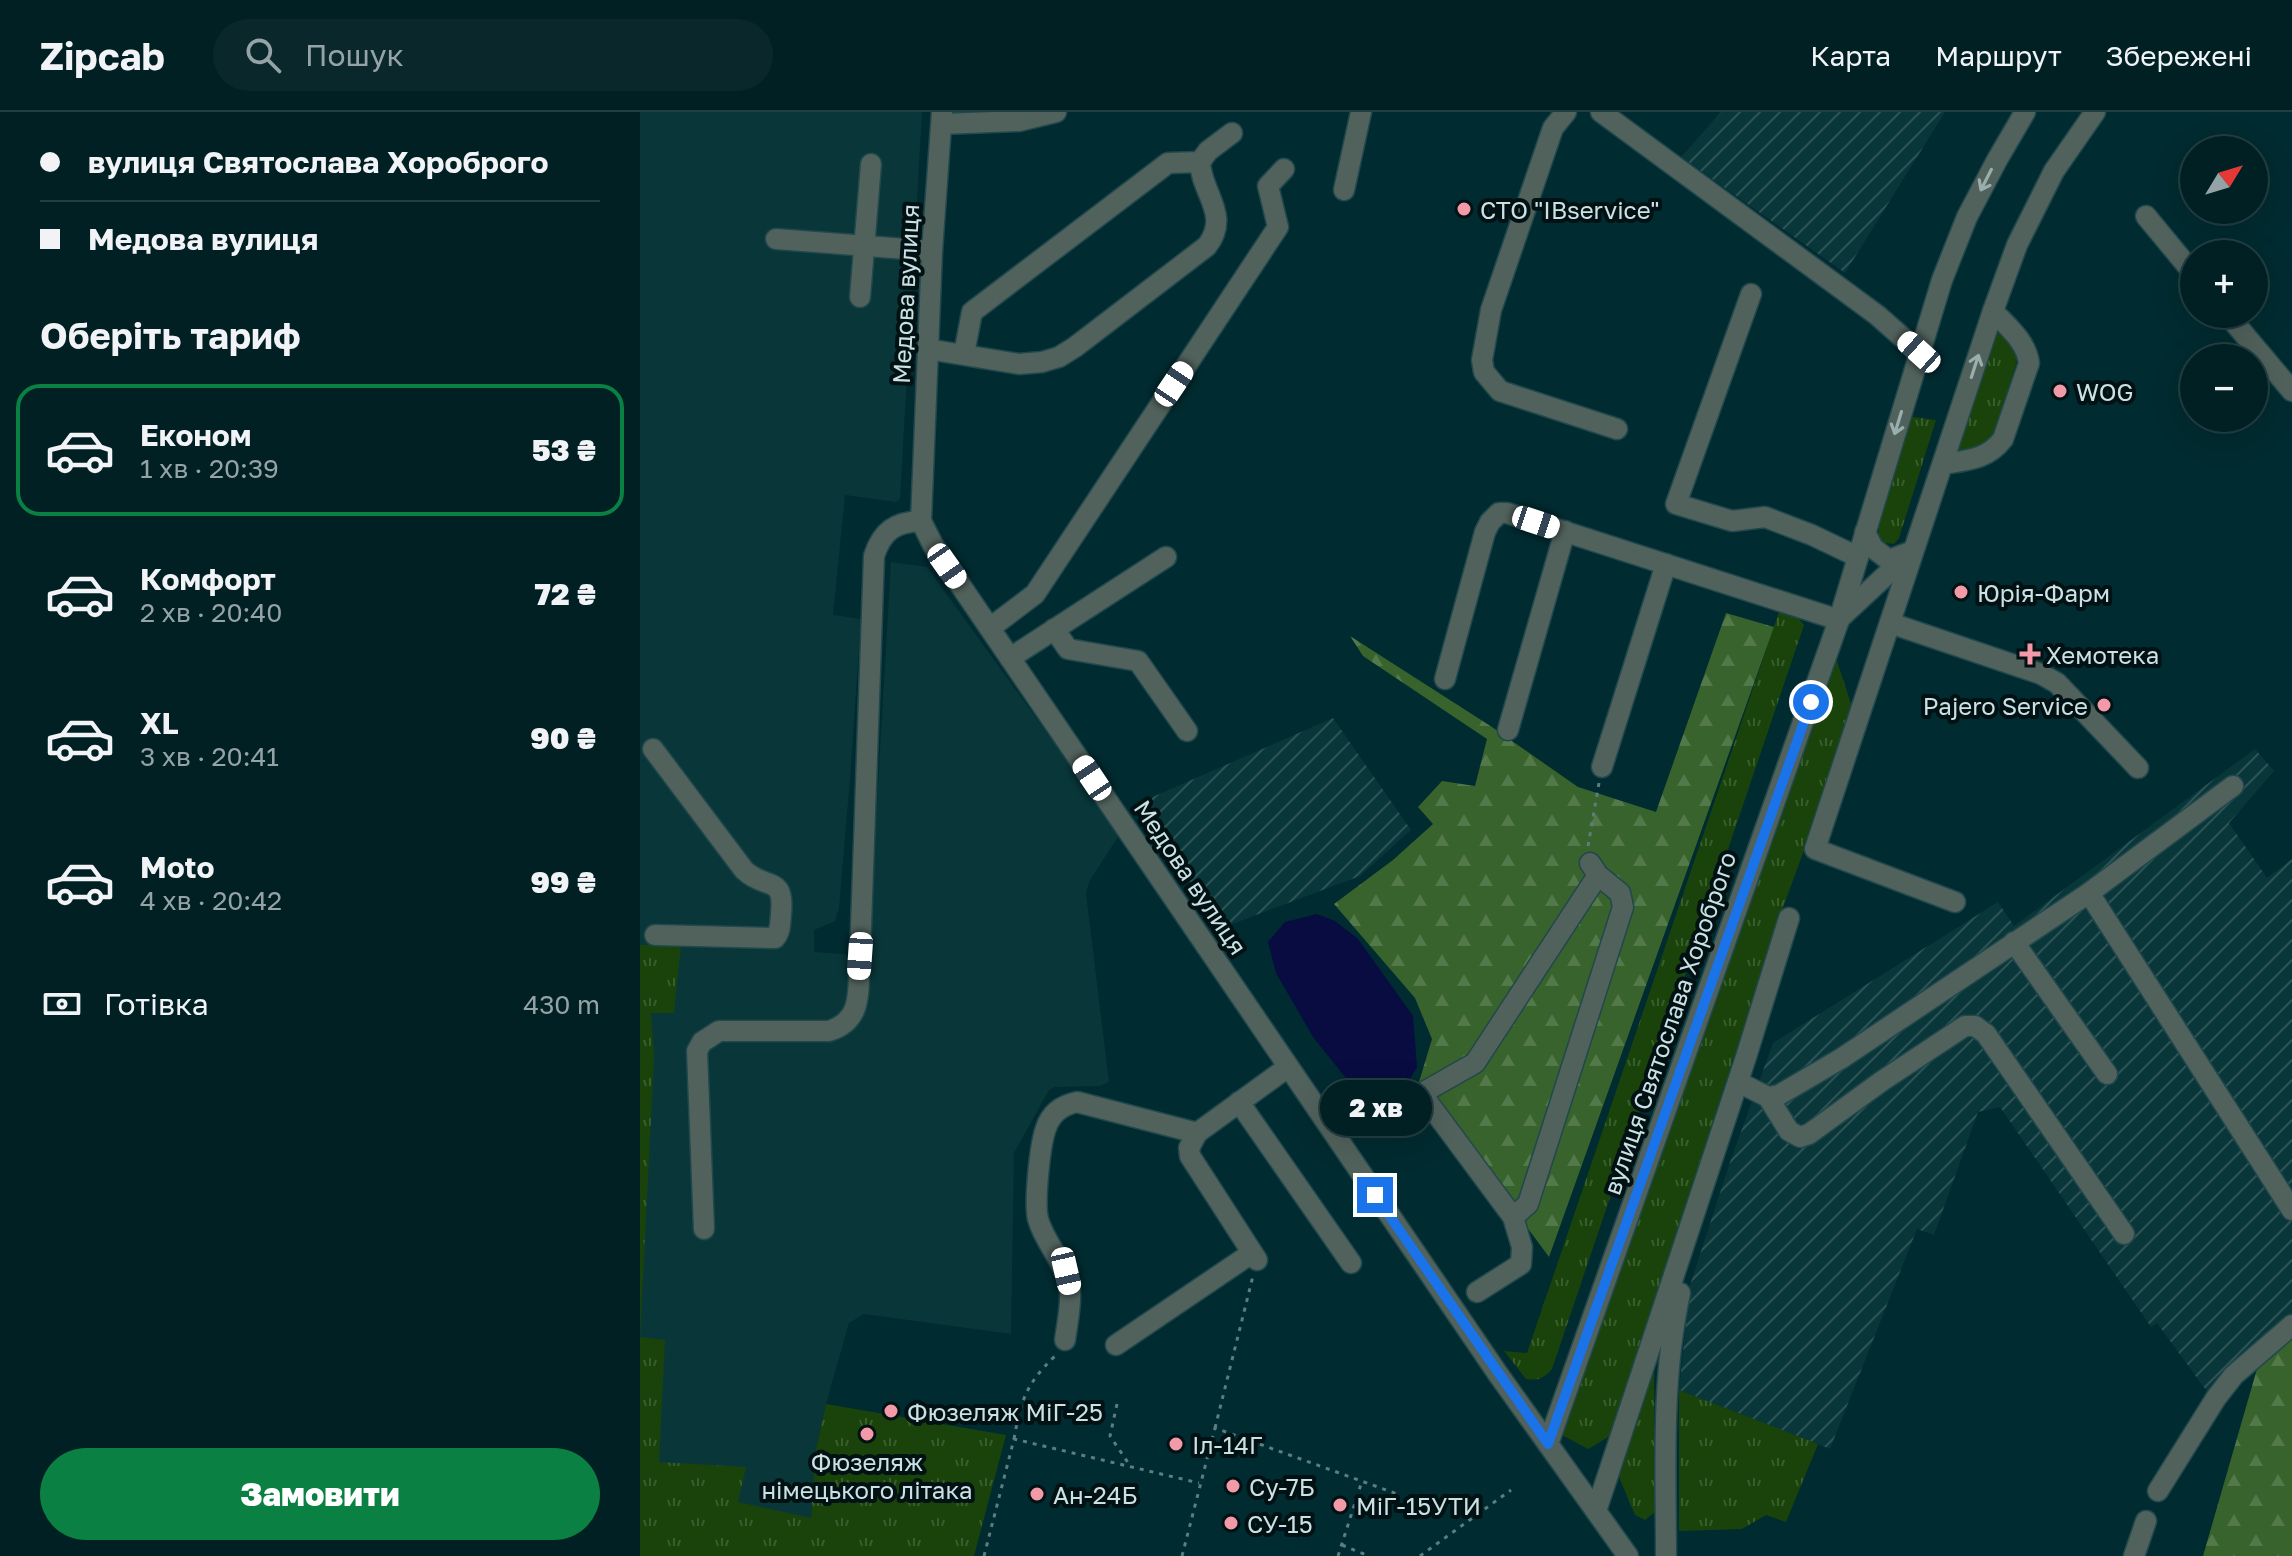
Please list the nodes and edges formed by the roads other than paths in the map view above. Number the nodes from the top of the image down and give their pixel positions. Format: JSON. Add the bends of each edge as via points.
{"nodes":[{"id":1,"x":1056,"y":112,"type":"edge"},
{"id":2,"x":1361,"y":112,"type":"edge"},
{"id":3,"x":1566,"y":112,"type":"edge"},
{"id":4,"x":1601,"y":112,"type":"edge"},
{"id":5,"x":2025,"y":112,"type":"edge"},
{"id":6,"x":2095,"y":112,"type":"edge"},
{"id":7,"x":942,"y":118,"type":"edge"},
{"id":8,"x":1232,"y":133,"type":"dead end"},
{"id":9,"x":1200,"y":162,"type":"junction"},
{"id":10,"x":871,"y":164,"type":"dead end"},
{"id":11,"x":1284,"y":169,"type":"dead end"},
{"id":12,"x":1344,"y":190,"type":"dead end"},
{"id":13,"x":2146,"y":216,"type":"dead end"},
{"id":14,"x":776,"y":239,"type":"dead end"},
{"id":15,"x":865,"y":246,"type":"junction"},
{"id":16,"x":932,"y":251,"type":"junction"},
{"id":17,"x":2180,"y":257,"type":"edge"},
{"id":18,"x":1751,"y":294,"type":"dead end"},
{"id":19,"x":860,"y":297,"type":"dead end"},
{"id":20,"x":1993,"y":311,"type":"junction"},
{"id":21,"x":2239,"y":328,"type":"edge"},
{"id":22,"x":927,"y":349,"type":"junction"},
{"id":23,"x":1919,"y":352,"type":"junction"},
{"id":24,"x":964,"y":354,"type":"junction"},
{"id":25,"x":2292,"y":391,"type":"edge"},
{"id":26,"x":1617,"y":429,"type":"dead end"},
{"id":27,"x":1943,"y":464,"type":"junction"},
{"id":28,"x":921,"y":521,"type":"junction"},
{"id":29,"x":1565,"y":531,"type":"junction"},
{"id":30,"x":1865,"y":532,"type":"junction"},
{"id":31,"x":1916,"y":547,"type":"junction"},
{"id":32,"x":1166,"y":557,"type":"dead end"},
{"id":33,"x":1858,"y":557,"type":"junction"},
{"id":34,"x":1666,"y":564,"type":"junction"},
{"id":35,"x":1839,"y":620,"type":"junction"},
{"id":36,"x":1890,"y":623,"type":"junction"},
{"id":37,"x":990,"y":628,"type":"junction"},
{"id":38,"x":1054,"y":629,"type":"junction"},
{"id":39,"x":1010,"y":658,"type":"junction"},
{"id":40,"x":1445,"y":679,"type":"dead end"},
{"id":41,"x":1508,"y":730,"type":"dead end"},
{"id":42,"x":1187,"y":731,"type":"dead end"},
{"id":43,"x":653,"y":749,"type":"dead end"},
{"id":44,"x":1602,"y":767,"type":"road end"},
{"id":45,"x":2138,"y":768,"type":"dead end"},
{"id":46,"x":2233,"y":786,"type":"dead end"},
{"id":47,"x":2089,"y":893,"type":"junction"},
{"id":48,"x":1955,"y":902,"type":"dead end"},
{"id":49,"x":1789,"y":918,"type":"dead end"},
{"id":50,"x":655,"y":935,"type":"dead end"},
{"id":51,"x":2014,"y":942,"type":"junction"},
{"id":52,"x":1288,"y":1067,"type":"junction"},
{"id":53,"x":2107,"y":1074,"type":"dead end"},
{"id":54,"x":1738,"y":1082,"type":"junction"},
{"id":55,"x":1421,"y":1093,"type":"junction"},
{"id":56,"x":1768,"y":1097,"type":"junction"},
{"id":57,"x":1239,"y":1102,"type":"junction"},
{"id":58,"x":1366,"y":1125,"type":"dead end"},
{"id":59,"x":1197,"y":1133,"type":"junction"},
{"id":60,"x":2292,"y":1210,"type":"edge"},
{"id":61,"x":1513,"y":1217,"type":"junction"},
{"id":62,"x":704,"y":1229,"type":"dead end"},
{"id":63,"x":2124,"y":1234,"type":"dead end"},
{"id":64,"x":1686,"y":1238,"type":"junction"},
{"id":65,"x":1351,"y":1263,"type":"dead end"},
{"id":66,"x":1477,"y":1292,"type":"dead end"},
{"id":67,"x":2292,"y":1325,"type":"edge"},
{"id":68,"x":1065,"y":1340,"type":"road end"},
{"id":69,"x":1116,"y":1345,"type":"dead end"},
{"id":70,"x":1548,"y":1444,"type":"junction"},
{"id":71,"x":2158,"y":1491,"type":"dead end"},
{"id":72,"x":1596,"y":1511,"type":"junction"},
{"id":73,"x":2146,"y":1521,"type":"dead end"},
{"id":74,"x":1628,"y":1556,"type":"edge"},
{"id":75,"x":1666,"y":1556,"type":"edge"},
{"id":76,"x":2134,"y":1556,"type":"edge"}],
"edges":[{"from":1,"to":7,"type":"street","via":[[1019,121]]},
{"from":2,"to":12,"type":"street"},
{"from":3,"to":26,"type":"street","via":[[1553,128],[1491,310],[1482,360],[1484,372],[1500,391]]},
{"from":4,"to":23,"type":"street","via":[[1877,315]]},
{"from":5,"to":23,"type":"street","name":"вулиця Святослава Хороброго","one_way":true,"via":[[1967,217]]},
{"from":6,"to":20,"type":"street","name":"вулиця Святослава Хороброго","via":[[2054,171],[2017,245]]},
{"from":7,"to":16,"type":"street","name":"Медова вулиця"},
{"from":8,"to":9,"type":"street"},
{"from":9,"to":24,"type":"street","via":[[1168,163],[972,312]]},
{"from":9,"to":24,"type":"street","via":[[1217,223],[1207,246],[1059,357],[1019,364]]},
{"from":10,"to":15,"type":"street"},
{"from":11,"to":37,"type":"street","via":[[1268,186],[1278,227],[1035,594]]},
{"from":13,"to":17,"type":"street"},
{"from":14,"to":15,"type":"street"},
{"from":15,"to":16,"type":"street"},
{"from":15,"to":19,"type":"street"},
{"from":16,"to":22,"type":"street","name":"Медова вулиця"},
{"from":18,"to":33,"type":"street","via":[[1676,504],[1732,521],[1765,517]]},
{"from":27,"to":20,"type":"street","name":"вулиця Святослава Хороброго","one_way":true},
{"from":20,"to":27,"type":"street","via":[[2027,350],[2029,363],[1995,449],[1984,457]]},
{"from":21,"to":25,"type":"street"},
{"from":22,"to":24,"type":"street"},
{"from":22,"to":28,"type":"street","name":"Медова вулиця"},
{"from":23,"to":30,"type":"street","name":"вулиця Святослава Хороброго","one_way":true},
{"from":27,"to":31,"type":"street","name":"вулиця Святослава Хороброго"},
{"from":28,"to":37,"type":"street","name":"Медова вулиця"},
{"from":28,"to":62,"type":"street","via":[[892,527],[874,556],[856,1008],[842,1027],[829,1031],[719,1031],[702,1042],[697,1051]]},
{"from":29,"to":34,"type":"street"},
{"from":29,"to":40,"type":"street","via":[[1507,513],[1490,522]]},
{"from":29,"to":41,"type":"street"},
{"from":30,"to":31,"type":"street","via":[[1873,548],[1889,560]]},
{"from":30,"to":33,"type":"street","name":"вулиця Святослава Хороброго"},
{"from":31,"to":35,"type":"street","name":"вулиця Святослава Хороброго"},
{"from":31,"to":36,"type":"street","name":"вулиця Святослава Хороброго"},
{"from":32,"to":38,"type":"street"},
{"from":33,"to":35,"type":"street","name":"вулиця Святослава Хороброго"},
{"from":34,"to":35,"type":"street"},
{"from":34,"to":44,"type":"street"},
{"from":35,"to":70,"type":"street","name":"вулиця Святослава Хороброго"},
{"from":36,"to":45,"type":"street","via":[[2057,683]]},
{"from":36,"to":48,"type":"street","name":"вулиця Святослава Хороброго","via":[[1815,849]]},
{"from":37,"to":39,"type":"street","name":"Медова вулиця"},
{"from":38,"to":39,"type":"street"},
{"from":38,"to":42,"type":"street","via":[[1068,649],[1138,661]]},
{"from":39,"to":52,"type":"street","name":"Медова вулиця"},
{"from":43,"to":50,"type":"street","via":[[744,870],[776,887],[783,897],[775,938]]},
{"from":46,"to":47,"type":"street"},
{"from":47,"to":51,"type":"street"},
{"from":47,"to":60,"type":"street"},
{"from":49,"to":54,"type":"street"},
{"from":51,"to":53,"type":"street"},
{"from":51,"to":56,"type":"street","via":[[1842,1058]]},
{"from":52,"to":57,"type":"street"},
{"from":52,"to":70,"type":"street","name":"Медова вулиця"},
{"from":54,"to":56,"type":"street"},
{"from":54,"to":64,"type":"street"},
{"from":55,"to":58,"type":"street"},
{"from":55,"to":61,"type":"street"},
{"from":55,"to":61,"type":"street","via":[[1475,1063],[1594,869],[1620,893],[1623,907],[1528,1204]]},
{"from":56,"to":63,"type":"street","via":[[1789,1131],[1800,1137],[1809,1134],[1965,1026],[1975,1026],[1986,1034]]},
{"from":57,"to":59,"type":"street"},
{"from":57,"to":65,"type":"street"},
{"from":59,"to":68,"type":"street","via":[[1077,1102],[1054,1114],[1046,1127],[1036,1198],[1038,1218],[1066,1271],[1070,1292]]},
{"from":59,"to":69,"type":"street","via":[[1190,1156],[1255,1257]]},
{"from":61,"to":66,"type":"street","via":[[1521,1264]]},
{"from":64,"to":72,"type":"street"},
{"from":64,"to":75,"type":"street","via":[[1665,1402]]},
{"from":67,"to":71,"type":"street","via":[[2234,1375]]},
{"from":70,"to":72,"type":"street","name":"Медова вулиця"},
{"from":72,"to":74,"type":"street","name":"Медова вулиця"},
{"from":73,"to":76,"type":"street"}]}
